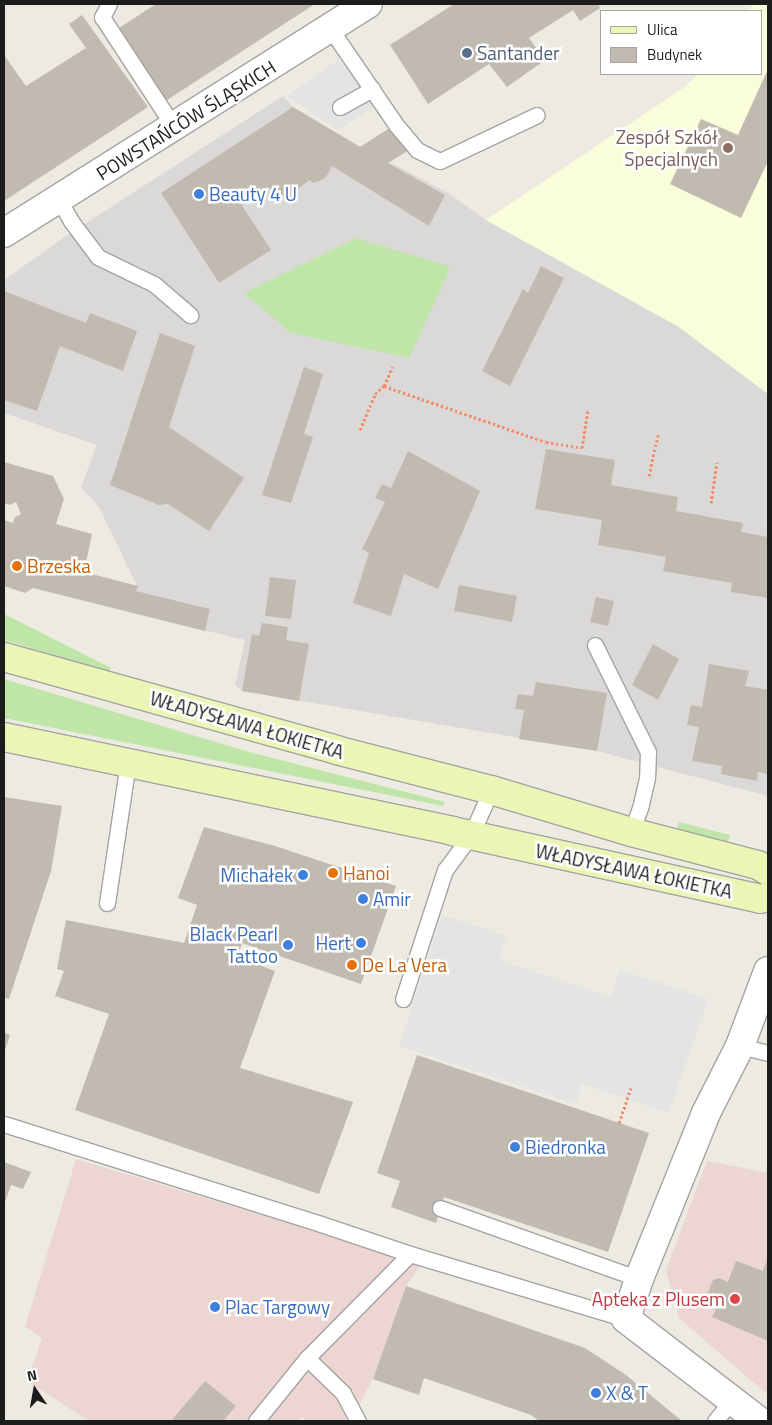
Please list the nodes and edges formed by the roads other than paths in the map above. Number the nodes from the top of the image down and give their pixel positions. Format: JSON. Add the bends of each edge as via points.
{"nodes":[{"id":1,"x":109,"y":4,"type":"edge"},
{"id":2,"x":368,"y":4,"type":"edge"},
{"id":3,"x":334,"y":26,"type":"junction"},
{"id":4,"x":372,"y":89,"type":"junction"},
{"id":5,"x":340,"y":107,"type":"dead end"},
{"id":6,"x":537,"y":115,"type":"dead end"},
{"id":7,"x":174,"y":127,"type":"junction"},
{"id":8,"x":59,"y":200,"type":"junction"},
{"id":9,"x":4,"y":233,"type":"edge"},
{"id":10,"x":190,"y":315,"type":"dead end"},
{"id":11,"x":595,"y":645,"type":"dead end"},
{"id":12,"x":4,"y":657,"type":"edge"},
{"id":13,"x":4,"y":737,"type":"edge"},
{"id":14,"x":128,"y":763,"type":"junction"},
{"id":15,"x":491,"y":790,"type":"junction"},
{"id":16,"x":631,"y":832,"type":"junction"},
{"id":17,"x":471,"y":835,"type":"junction"},
{"id":18,"x":768,"y":871,"type":"edge"},
{"id":19,"x":768,"y":897,"type":"edge"},
{"id":20,"x":107,"y":903,"type":"dead end"},
{"id":21,"x":768,"y":971,"type":"edge"},
{"id":22,"x":403,"y":999,"type":"dead end"},
{"id":23,"x":740,"y":1046,"type":"junction"},
{"id":24,"x":768,"y":1053,"type":"edge"},
{"id":25,"x":4,"y":1124,"type":"edge"},
{"id":26,"x":440,"y":1208,"type":"dead end"},
{"id":27,"x":410,"y":1254,"type":"junction"},
{"id":28,"x":639,"y":1280,"type":"junction"},
{"id":29,"x":626,"y":1319,"type":"junction"},
{"id":30,"x":307,"y":1358,"type":"junction"},
{"id":31,"x":733,"y":1399,"type":"junction"},
{"id":32,"x":256,"y":1421,"type":"edge"},
{"id":33,"x":358,"y":1421,"type":"edge"},
{"id":34,"x":715,"y":1421,"type":"edge"},
{"id":35,"x":759,"y":1421,"type":"edge"}],
"edges":[{"from":1,"to":7,"type":"lane","via":[[102,17]]},
{"from":2,"to":3,"type":"street","name":"POWSTAŃCÓW ŚLĄSKICH"},
{"from":3,"to":4,"type":"lane","via":[[336,37]]},
{"from":3,"to":7,"type":"street","name":"POWSTAŃCÓW ŚLĄSKICH"},
{"from":4,"to":5,"type":"lane"},
{"from":4,"to":6,"type":"lane","via":[[417,150],[440,161]]},
{"from":7,"to":8,"type":"street","name":"POWSTAŃCÓW ŚLĄSKICH"},
{"from":8,"to":9,"type":"street","name":"POWSTAŃCÓW ŚLĄSKICH"},
{"from":8,"to":10,"type":"lane","via":[[98,257],[154,284]]},
{"from":11,"to":16,"type":"lane","via":[[648,752],[647,778]]},
{"from":12,"to":15,"type":"main road","name":"WŁADYSŁAWA ŁOKIETKA"},
{"from":13,"to":14,"type":"main road","name":"WŁADYSŁAWA ŁOKIETKA"},
{"from":14,"to":17,"type":"main road","name":"WŁADYSŁAWA ŁOKIETKA"},
{"from":14,"to":20,"type":"lane"},
{"from":15,"to":16,"type":"main road","name":"WŁADYSŁAWA ŁOKIETKA"},
{"from":15,"to":17,"type":"lane"},
{"from":16,"to":18,"type":"main road","name":"WŁADYSŁAWA ŁOKIETKA","via":[[758,865]]},
{"from":17,"to":19,"type":"main road","name":"WŁADYSŁAWA ŁOKIETKA","via":[[760,899]]},
{"from":17,"to":22,"type":"lane","via":[[445,870]]},
{"from":21,"to":23,"type":"street"},
{"from":23,"to":24,"type":"lane"},
{"from":23,"to":28,"type":"street","via":[[706,1113]]},
{"from":25,"to":27,"type":"lane"},
{"from":26,"to":28,"type":"lane"},
{"from":27,"to":29,"type":"lane"},
{"from":27,"to":30,"type":"lane"},
{"from":28,"to":29,"type":"street"},
{"from":29,"to":31,"type":"street"},
{"from":30,"to":32,"type":"lane"},
{"from":30,"to":33,"type":"lane","via":[[343,1393]]},
{"from":31,"to":34,"type":"lane"},
{"from":31,"to":35,"type":"street"}]}
